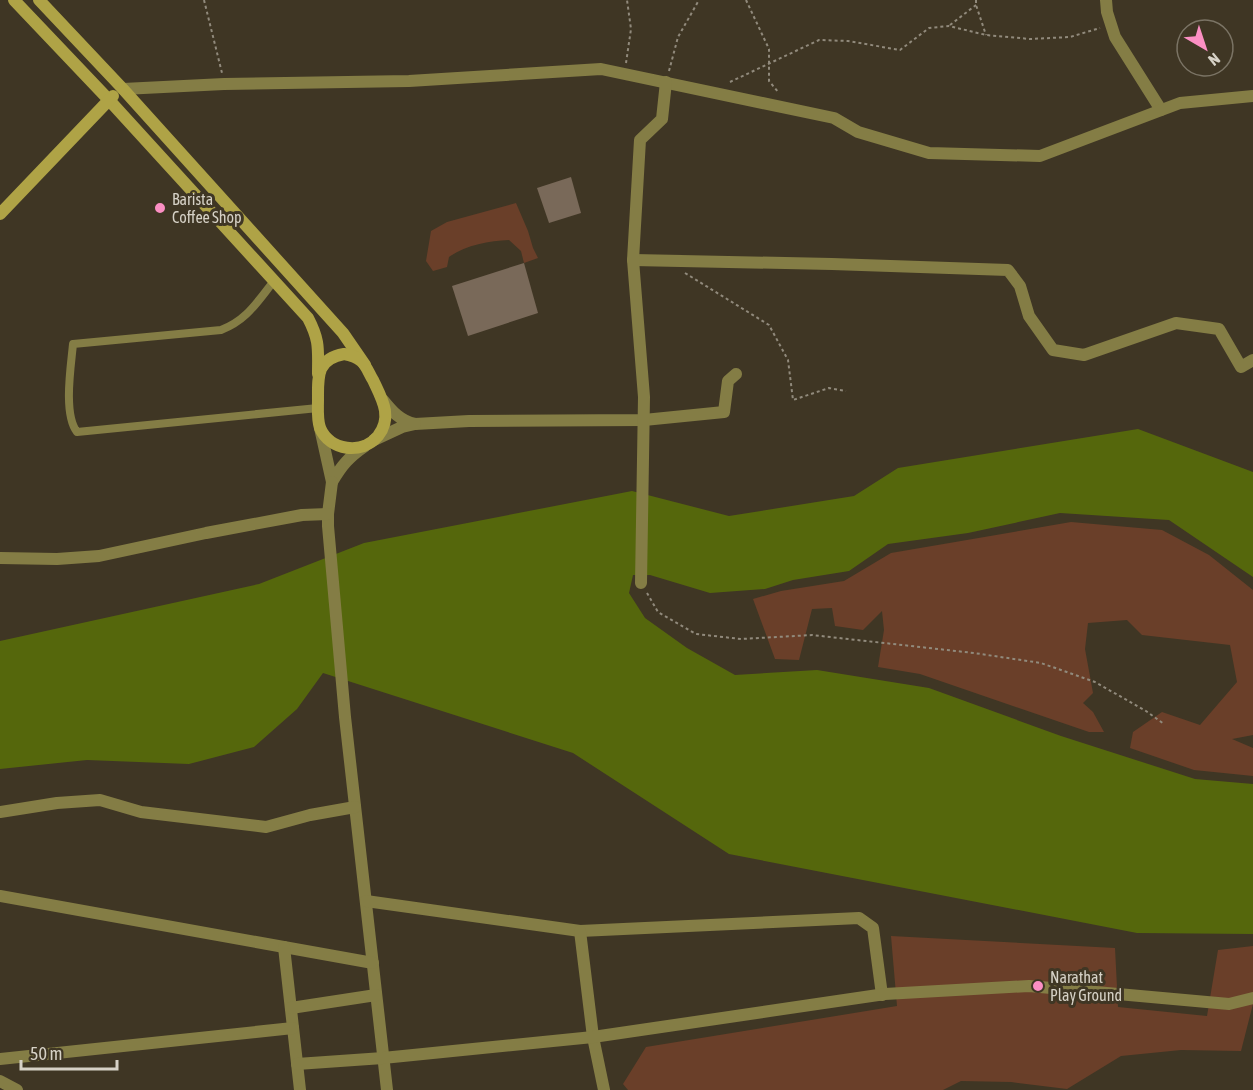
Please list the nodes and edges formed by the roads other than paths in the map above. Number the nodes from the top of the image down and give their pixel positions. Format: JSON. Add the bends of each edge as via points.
{"nodes":[{"id":1,"x":14,"y":0,"type":"edge"},
{"id":2,"x":39,"y":0,"type":"edge"},
{"id":3,"x":1106,"y":0,"type":"edge"},
{"id":4,"x":666,"y":82,"type":"junction"},
{"id":5,"x":123,"y":89,"type":"junction"},
{"id":6,"x":1253,"y":96,"type":"edge"},
{"id":7,"x":108,"y":99,"type":"junction"},
{"id":8,"x":1161,"y":110,"type":"junction"},
{"id":9,"x":0,"y":214,"type":"edge"},
{"id":10,"x":633,"y":260,"type":"junction"},
{"id":11,"x":274,"y":282,"type":"junction"},
{"id":12,"x":1253,"y":360,"type":"edge"},
{"id":13,"x":365,"y":365,"type":"junction"},
{"id":14,"x":318,"y":374,"type":"junction"},
{"id":15,"x":736,"y":374,"type":"dead end"},
{"id":16,"x":383,"y":400,"type":"junction"},
{"id":17,"x":318,"y":408,"type":"junction"},
{"id":18,"x":644,"y":420,"type":"junction"},
{"id":19,"x":414,"y":424,"type":"junction"},
{"id":20,"x":320,"y":428,"type":"junction"},
{"id":21,"x":370,"y":443,"type":"junction"},
{"id":22,"x":332,"y":482,"type":"junction"},
{"id":23,"x":328,"y":520,"type":"junction"},
{"id":24,"x":0,"y":558,"type":"edge"},
{"id":25,"x":641,"y":583,"type":"road end"},
{"id":26,"x":355,"y":807,"type":"junction"},
{"id":27,"x":0,"y":812,"type":"edge"},
{"id":28,"x":0,"y":896,"type":"edge"},
{"id":29,"x":366,"y":901,"type":"junction"},
{"id":30,"x":580,"y":932,"type":"junction"},
{"id":31,"x":284,"y":946,"type":"junction"},
{"id":32,"x":373,"y":963,"type":"junction"},
{"id":33,"x":882,"y":995,"type":"junction"},
{"id":34,"x":376,"y":996,"type":"junction"},
{"id":35,"x":1253,"y":998,"type":"edge"},
{"id":36,"x":291,"y":1008,"type":"junction"},
{"id":37,"x":293,"y":1028,"type":"junction"},
{"id":38,"x":593,"y":1037,"type":"junction"},
{"id":39,"x":383,"y":1058,"type":"junction"},
{"id":40,"x":0,"y":1059,"type":"edge"},
{"id":41,"x":297,"y":1064,"type":"junction"},
{"id":42,"x":0,"y":1081,"type":"edge"},
{"id":43,"x":17,"y":1090,"type":"edge"},
{"id":44,"x":300,"y":1090,"type":"edge"},
{"id":45,"x":387,"y":1090,"type":"edge"},
{"id":46,"x":604,"y":1090,"type":"edge"}],
"edges":[{"from":1,"to":7,"type":"street"},
{"from":2,"to":5,"type":"street"},
{"from":3,"to":8,"type":"street","via":[[1115,37]]},
{"from":4,"to":5,"type":"street","via":[[600,69],[409,81]]},
{"from":4,"to":8,"type":"street","via":[[834,118],[858,132],[929,153],[1040,156]]},
{"from":4,"to":10,"type":"street","via":[[662,119],[640,141]]},
{"from":5,"to":7,"type":"street"},
{"from":5,"to":13,"type":"street","via":[[343,333]]},
{"from":6,"to":8,"type":"street","via":[[1180,103]]},
{"from":7,"to":9,"type":"street"},
{"from":7,"to":11,"type":"street"},
{"from":10,"to":12,"type":"street","via":[[1008,270],[1020,286],[1029,316],[1053,350],[1084,355],[1176,323],[1219,329],[1241,367]]},
{"from":10,"to":18,"type":"street"},
{"from":11,"to":14,"type":"street","via":[[308,318],[314,330]]},
{"from":11,"to":17,"type":"lane","via":[[243,318],[221,330],[73,344],[70,418],[77,432]]},
{"from":13,"to":14,"type":"street","via":[[344,354],[328,360]]},
{"from":13,"to":16,"type":"street"},
{"from":14,"to":17,"type":"street"},
{"from":15,"to":18,"type":"street","via":[[728,381],[724,412]]},
{"from":16,"to":19,"type":"street","via":[[401,419]]},
{"from":16,"to":21,"type":"street","via":[[385,422]]},
{"from":17,"to":20,"type":"street"},
{"from":18,"to":19,"type":"street"},
{"from":18,"to":25,"type":"street"},
{"from":19,"to":21,"type":"street"},
{"from":20,"to":21,"type":"street","via":[[334,444],[344,448]]},
{"from":20,"to":22,"type":"street"},
{"from":21,"to":22,"type":"street","via":[[350,457]]},
{"from":22,"to":23,"type":"street"},
{"from":23,"to":24,"type":"street","via":[[302,515],[99,556]]},
{"from":23,"to":26,"type":"street"},
{"from":26,"to":27,"type":"street","via":[[266,827],[141,812],[100,800]]},
{"from":26,"to":29,"type":"street"},
{"from":28,"to":31,"type":"street"},
{"from":29,"to":30,"type":"street"},
{"from":29,"to":32,"type":"street"},
{"from":30,"to":33,"type":"street","via":[[860,918],[873,928]]},
{"from":30,"to":38,"type":"street"},
{"from":31,"to":32,"type":"street"},
{"from":31,"to":36,"type":"street"},
{"from":32,"to":34,"type":"street"},
{"from":33,"to":35,"type":"street","via":[[1029,986],[1229,1004]]},
{"from":33,"to":38,"type":"street"},
{"from":34,"to":36,"type":"street"},
{"from":34,"to":39,"type":"street"},
{"from":36,"to":37,"type":"street"},
{"from":37,"to":40,"type":"street"},
{"from":37,"to":41,"type":"street"},
{"from":38,"to":39,"type":"street"},
{"from":38,"to":46,"type":"street"},
{"from":39,"to":41,"type":"street"},
{"from":39,"to":45,"type":"street"},
{"from":41,"to":44,"type":"street"},
{"from":42,"to":43,"type":"street"}]}
